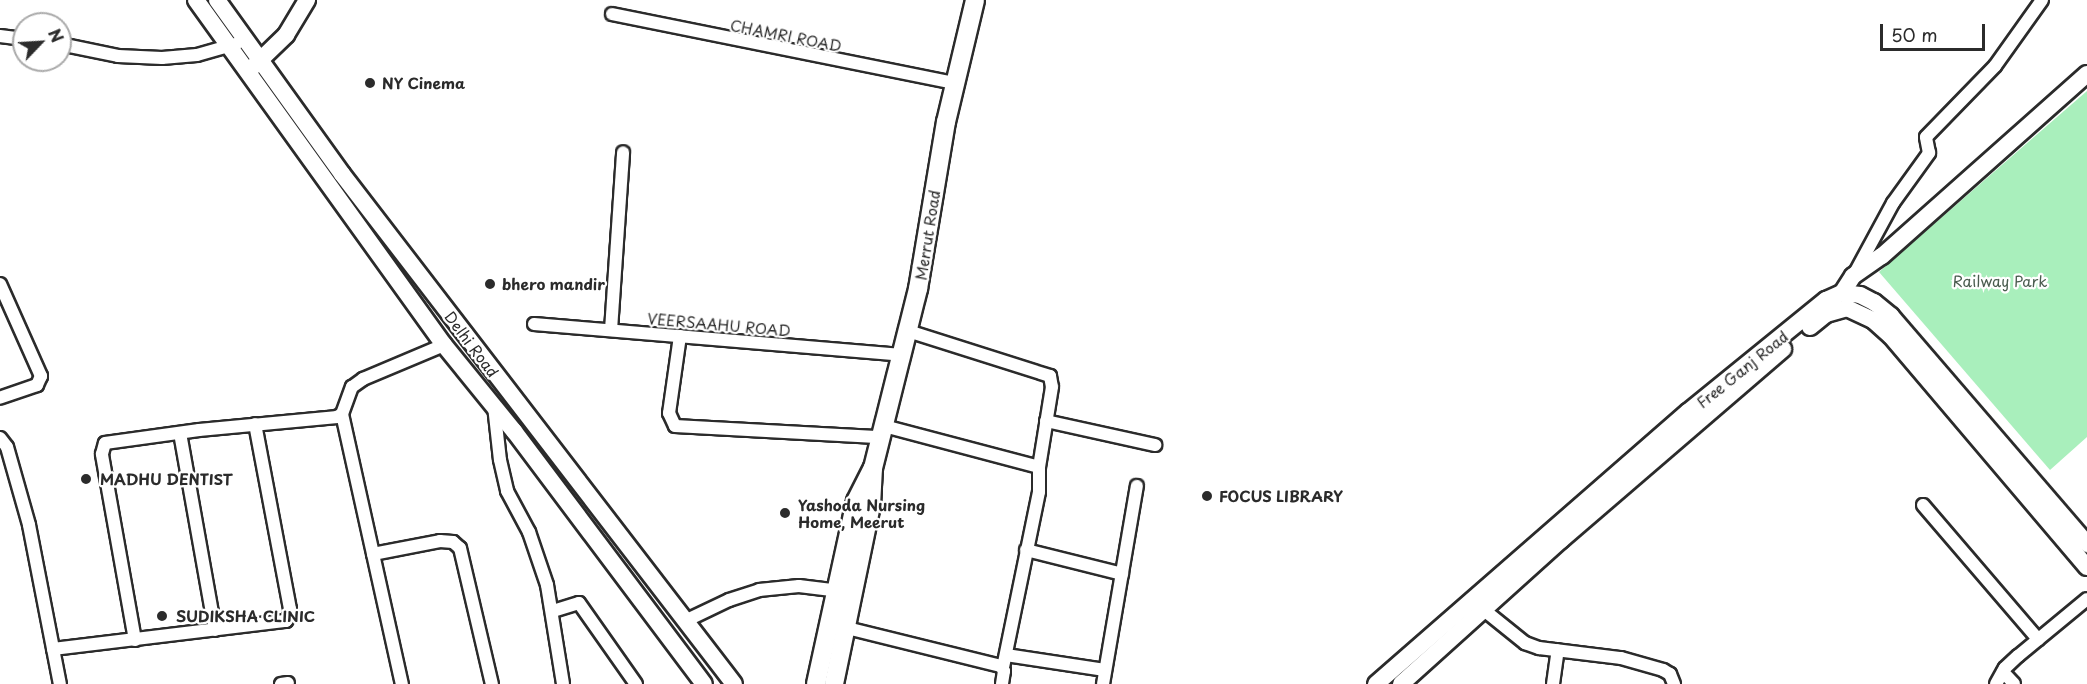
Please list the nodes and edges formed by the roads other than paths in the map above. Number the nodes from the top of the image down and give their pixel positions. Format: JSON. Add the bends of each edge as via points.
{"nodes":[{"id":1,"x":196,"y":0,"type":"edge"},
{"id":2,"x":216,"y":0,"type":"edge"},
{"id":3,"x":308,"y":0,"type":"edge"},
{"id":4,"x":975,"y":0,"type":"edge"},
{"id":5,"x":2042,"y":0,"type":"edge"},
{"id":6,"x":612,"y":14,"type":"dead end"},
{"id":7,"x":238,"y":43,"type":"junction"},
{"id":8,"x":72,"y":46,"type":"edge"},
{"id":9,"x":255,"y":65,"type":"junction"},
{"id":10,"x":2087,"y":74,"type":"edge"},
{"id":11,"x":955,"y":83,"type":"junction"},
{"id":12,"x":623,"y":152,"type":"dead end"},
{"id":13,"x":352,"y":200,"type":"junction"},
{"id":14,"x":1853,"y":276,"type":"junction"},
{"id":15,"x":0,"y":284,"type":"edge"},
{"id":16,"x":1842,"y":293,"type":"junction"},
{"id":17,"x":534,"y":324,"type":"dead end"},
{"id":18,"x":611,"y":330,"type":"junction"},
{"id":19,"x":908,"y":331,"type":"junction"},
{"id":20,"x":680,"y":336,"type":"junction"},
{"id":21,"x":444,"y":345,"type":"junction"},
{"id":22,"x":902,"y":355,"type":"junction"},
{"id":23,"x":498,"y":378,"type":"junction"},
{"id":24,"x":482,"y":391,"type":"junction"},
{"id":25,"x":0,"y":398,"type":"edge"},
{"id":26,"x":494,"y":406,"type":"junction"},
{"id":27,"x":342,"y":414,"type":"junction"},
{"id":28,"x":1046,"y":421,"type":"junction"},
{"id":29,"x":255,"y":424,"type":"junction"},
{"id":30,"x":883,"y":431,"type":"junction"},
{"id":31,"x":180,"y":433,"type":"junction"},
{"id":32,"x":0,"y":438,"type":"edge"},
{"id":33,"x":1155,"y":445,"type":"dead end"},
{"id":34,"x":1039,"y":467,"type":"junction"},
{"id":35,"x":873,"y":468,"type":"junction"},
{"id":36,"x":1137,"y":486,"type":"dead end"},
{"id":37,"x":1923,"y":504,"type":"dead end"},
{"id":38,"x":2055,"y":518,"type":"junction"},
{"id":39,"x":2087,"y":544,"type":"edge"},
{"id":40,"x":1026,"y":550,"type":"junction"},
{"id":41,"x":373,"y":554,"type":"junction"},
{"id":42,"x":2087,"y":567,"type":"edge"},
{"id":43,"x":1122,"y":574,"type":"junction"},
{"id":44,"x":838,"y":591,"type":"junction"},
{"id":45,"x":2087,"y":599,"type":"edge"},
{"id":46,"x":1484,"y":610,"type":"junction"},
{"id":47,"x":554,"y":611,"type":"junction"},
{"id":48,"x":685,"y":621,"type":"junction"},
{"id":49,"x":848,"y":628,"type":"junction"},
{"id":50,"x":215,"y":630,"type":"junction"},
{"id":51,"x":2038,"y":639,"type":"junction"},
{"id":52,"x":135,"y":640,"type":"junction"},
{"id":53,"x":53,"y":649,"type":"junction"},
{"id":54,"x":1558,"y":650,"type":"junction"},
{"id":55,"x":1006,"y":654,"type":"junction"},
{"id":56,"x":1003,"y":667,"type":"junction"},
{"id":57,"x":1105,"y":670,"type":"junction"},
{"id":58,"x":2003,"y":672,"type":"junction"},
{"id":59,"x":60,"y":684,"type":"edge"},
{"id":60,"x":402,"y":684,"type":"edge"},
{"id":61,"x":492,"y":684,"type":"edge"},
{"id":62,"x":563,"y":684,"type":"edge"},
{"id":63,"x":636,"y":684,"type":"edge"},
{"id":64,"x":704,"y":684,"type":"edge"},
{"id":65,"x":734,"y":684,"type":"edge"},
{"id":66,"x":816,"y":684,"type":"edge"},
{"id":67,"x":834,"y":684,"type":"edge"},
{"id":68,"x":1002,"y":684,"type":"edge"},
{"id":69,"x":1103,"y":684,"type":"edge"},
{"id":70,"x":1376,"y":684,"type":"edge"},
{"id":71,"x":1401,"y":684,"type":"edge"},
{"id":72,"x":1553,"y":684,"type":"edge"},
{"id":73,"x":1674,"y":684,"type":"edge"},
{"id":74,"x":1996,"y":684,"type":"edge"},
{"id":75,"x":2014,"y":684,"type":"edge"}],
"edges":[{"from":1,"to":7,"type":"street","name":"Delhi Road"},
{"from":2,"to":7,"type":"street","name":"Delhi Road"},
{"from":3,"to":9,"type":"street","via":[[286,35]]},
{"from":4,"to":11,"type":"main road","name":"Merrut Road"},
{"from":5,"to":14,"type":"street","via":[[1995,66],[1926,136],[1929,153],[1893,203]]},
{"from":6,"to":11,"type":"street","name":"CHAMRI ROAD"},
{"from":7,"to":8,"type":"street","via":[[197,55],[162,58],[118,56]]},
{"from":7,"to":9,"type":"street","name":"Delhi Road"},
{"from":9,"to":13,"type":"street","name":"Delhi Road"},
{"from":10,"to":14,"type":"street","via":[[1882,256]]},
{"from":11,"to":19,"type":"main road","name":"Merrut Road"},
{"from":12,"to":18,"type":"street"},
{"from":13,"to":21,"type":"street","name":"Delhi Road"},
{"from":13,"to":23,"type":"street","name":"Delhi Road"},
{"from":14,"to":16,"type":"street"},
{"from":15,"to":25,"type":"street","via":[[41,376],[37,385]]},
{"from":16,"to":38,"type":"street","via":[[1867,298],[1891,316]]},
{"from":16,"to":70,"type":"street","name":"Free Ganj Road","via":[[1826,300],[1688,412]]},
{"from":17,"to":18,"type":"street","name":"VEERSAAHU ROAD"},
{"from":18,"to":20,"type":"street","name":"VEERSAAHU ROAD"},
{"from":19,"to":22,"type":"main road","name":"Merrut Road"},
{"from":19,"to":28,"type":"street","via":[[980,356],[1046,372],[1052,380]]},
{"from":20,"to":22,"type":"street","name":"VEERSAAHU ROAD"},
{"from":20,"to":30,"type":"street","via":[[669,413],[675,426]]},
{"from":21,"to":24,"type":"street","name":"Delhi Road"},
{"from":21,"to":27,"type":"street","via":[[357,383],[348,394]]},
{"from":22,"to":30,"type":"main road","name":"Merrut Road"},
{"from":23,"to":24,"type":"street"},
{"from":23,"to":48,"type":"street","name":"Delhi Road"},
{"from":24,"to":26,"type":"street","name":"Delhi Road"},
{"from":26,"to":47,"type":"street","via":[[502,474],[534,544]]},
{"from":26,"to":64,"type":"street","name":"Delhi Road"},
{"from":27,"to":29,"type":"street","via":[[331,419]]},
{"from":27,"to":41,"type":"street"},
{"from":28,"to":33,"type":"street"},
{"from":28,"to":34,"type":"street"},
{"from":29,"to":31,"type":"street"},
{"from":29,"to":50,"type":"street","via":[[290,615],[286,621],[277,623]]},
{"from":30,"to":34,"type":"street"},
{"from":30,"to":35,"type":"main road","name":"Merrut Road"},
{"from":31,"to":50,"type":"street"},
{"from":31,"to":52,"type":"street","via":[[112,441],[102,448]]},
{"from":32,"to":53,"type":"street","via":[[8,447],[29,525]]},
{"from":34,"to":40,"type":"street","via":[[1039,492]]},
{"from":35,"to":44,"type":"main road","name":"Merrut Road","via":[[856,501]]},
{"from":35,"to":49,"type":"main road","name":"Merrut Road","via":[[871,506]]},
{"from":36,"to":43,"type":"street"},
{"from":37,"to":51,"type":"street"},
{"from":38,"to":39,"type":"street"},
{"from":38,"to":42,"type":"street"},
{"from":38,"to":46,"type":"street","via":[[1891,336],[1873,320],[1847,308],[1826,314],[1807,329]]},
{"from":40,"to":43,"type":"street"},
{"from":40,"to":55,"type":"street"},
{"from":41,"to":60,"type":"street"},
{"from":41,"to":61,"type":"street","via":[[440,541],[453,542],[460,548]]},
{"from":43,"to":57,"type":"street"},
{"from":44,"to":48,"type":"street","via":[[799,586],[759,590]]},
{"from":44,"to":66,"type":"main road","name":"Merrut Road"},
{"from":45,"to":51,"type":"street"},
{"from":46,"to":54,"type":"street","via":[[1525,644]]},
{"from":46,"to":71,"type":"street"},
{"from":47,"to":62,"type":"street"},
{"from":47,"to":63,"type":"street","via":[[579,603]]},
{"from":48,"to":65,"type":"street","name":"Delhi Road"},
{"from":49,"to":56,"type":"street"},
{"from":49,"to":67,"type":"main road","name":"Merrut Road"},
{"from":50,"to":52,"type":"street"},
{"from":51,"to":58,"type":"street"},
{"from":52,"to":53,"type":"street"},
{"from":53,"to":59,"type":"street"},
{"from":54,"to":72,"type":"street"},
{"from":54,"to":73,"type":"street","via":[[1621,658],[1663,670],[1670,674]]},
{"from":55,"to":56,"type":"street"},
{"from":55,"to":57,"type":"street"},
{"from":56,"to":68,"type":"street"},
{"from":57,"to":69,"type":"street"},
{"from":58,"to":74,"type":"street"},
{"from":58,"to":75,"type":"street"}]}
